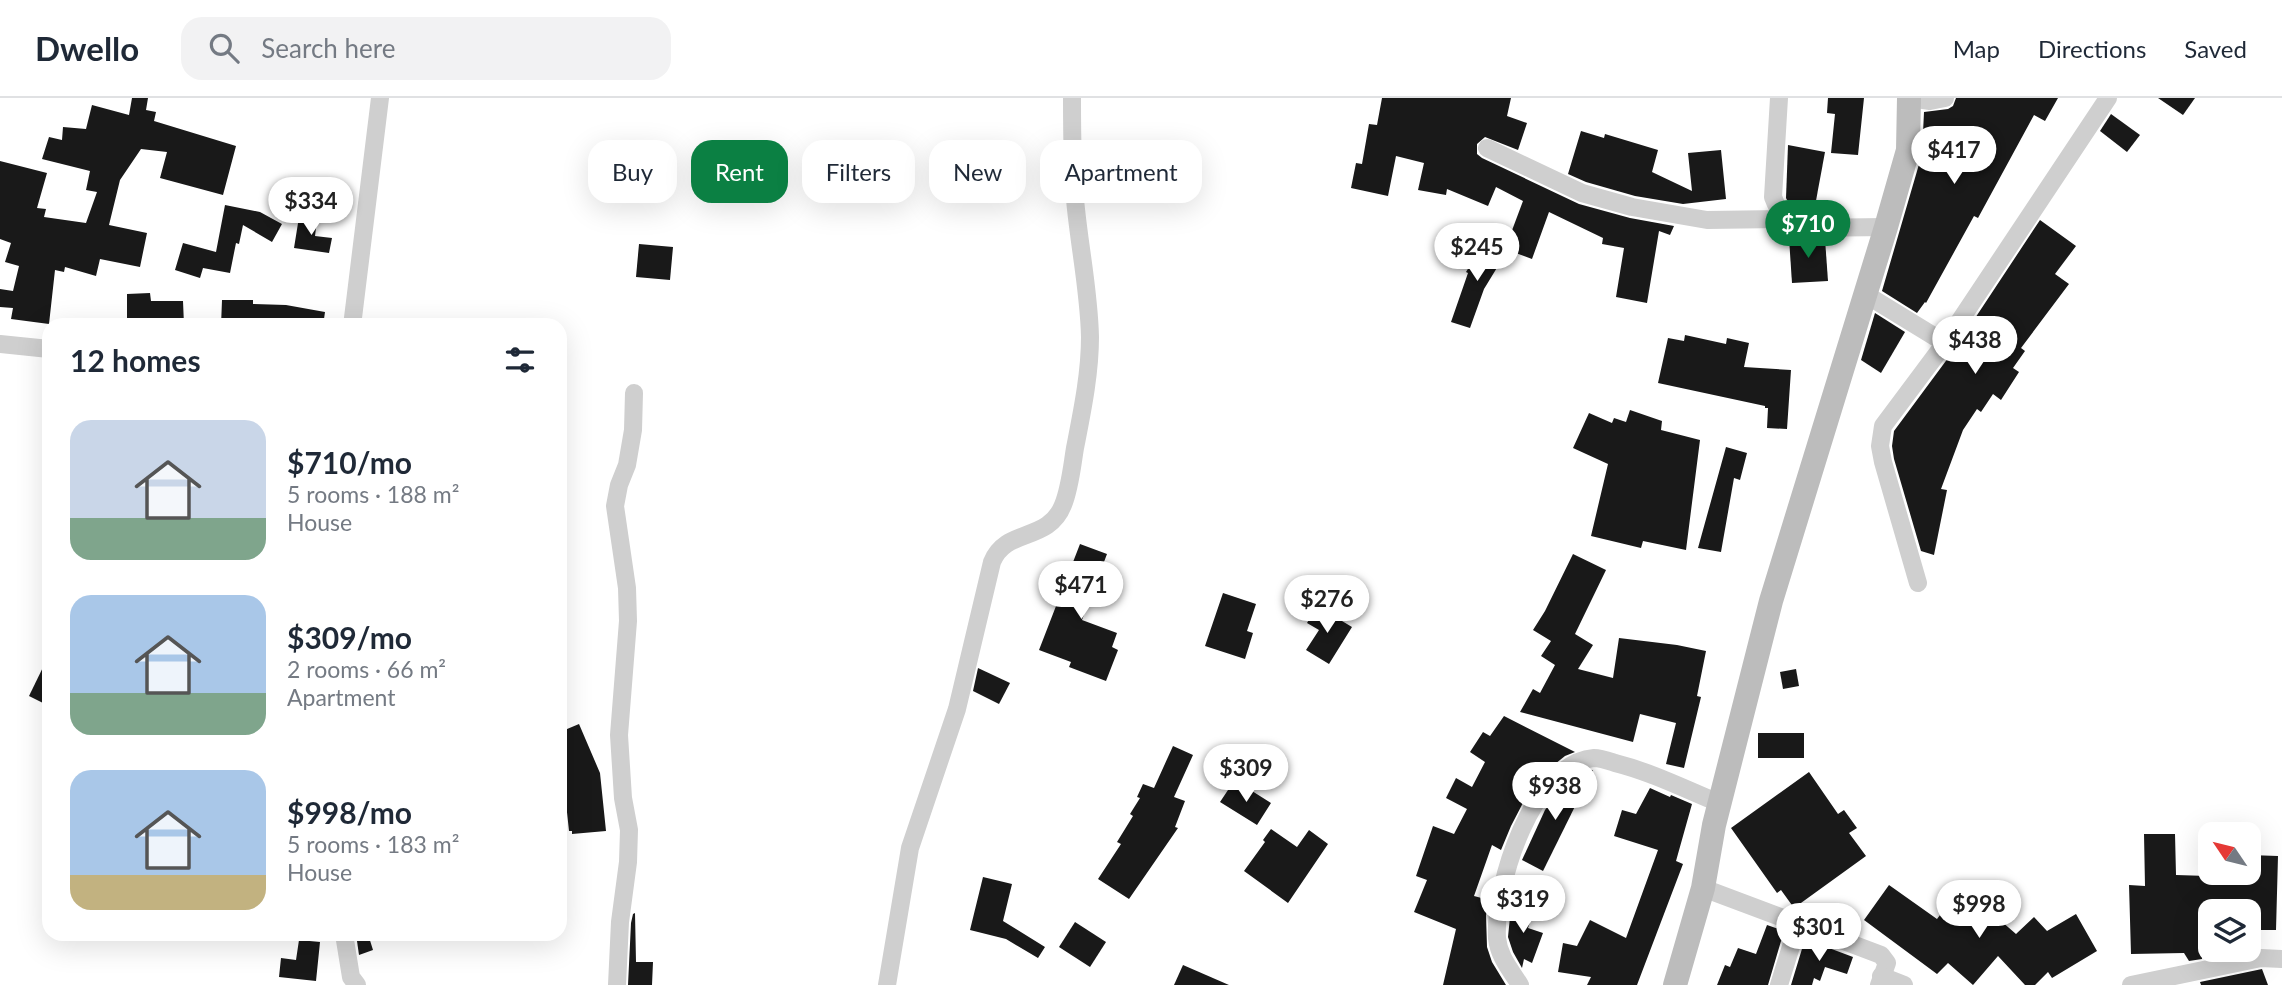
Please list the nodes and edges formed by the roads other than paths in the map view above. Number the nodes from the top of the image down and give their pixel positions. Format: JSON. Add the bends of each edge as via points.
{"nodes":[{"id":1,"x":380,"y":98,"type":"edge"},
{"id":2,"x":1072,"y":98,"type":"edge"},
{"id":3,"x":1779,"y":98,"type":"edge"},
{"id":4,"x":1909,"y":98,"type":"edge"},
{"id":5,"x":1945,"y":98,"type":"edge"},
{"id":6,"x":2108,"y":98,"type":"edge"},
{"id":7,"x":1487,"y":148,"type":"dead end"},
{"id":8,"x":1785,"y":219,"type":"junction"},
{"id":9,"x":1886,"y":227,"type":"junction"},
{"id":10,"x":1866,"y":295,"type":"junction"},
{"id":11,"x":353,"y":318,"type":"edge"},
{"id":12,"x":1945,"y":343,"type":"junction"},
{"id":13,"x":0,"y":344,"type":"edge"},
{"id":14,"x":42,"y":348,"type":"edge"},
{"id":15,"x":634,"y":393,"type":"dead end"},
{"id":16,"x":1918,"y":583,"type":"dead end"},
{"id":17,"x":1719,"y":803,"type":"junction"},
{"id":18,"x":1703,"y":888,"type":"junction"},
{"id":19,"x":1798,"y":924,"type":"junction"},
{"id":20,"x":345,"y":941,"type":"edge"},
{"id":21,"x":2282,"y":959,"type":"edge"},
{"id":22,"x":1880,"y":981,"type":"edge"},
{"id":23,"x":357,"y":985,"type":"edge"},
{"id":24,"x":617,"y":985,"type":"edge"},
{"id":25,"x":887,"y":985,"type":"edge"},
{"id":26,"x":1520,"y":985,"type":"edge"},
{"id":27,"x":1675,"y":985,"type":"edge"},
{"id":28,"x":1779,"y":985,"type":"edge"},
{"id":29,"x":1904,"y":985,"type":"edge"},
{"id":30,"x":2131,"y":985,"type":"edge"}],
"edges":[{"from":1,"to":11,"type":"street"},
{"from":2,"to":25,"type":"street","via":[[1075,199],[1090,339],[1084,399],[1063,505],[1047,527],[1001,546],[992,562],[957,709],[910,848]]},
{"from":3,"to":8,"type":"street","via":[[1773,197]]},
{"from":4,"to":5,"type":"street"},
{"from":4,"to":9,"type":"main road","via":[[1908,150]]},
{"from":6,"to":12,"type":"street"},
{"from":7,"to":8,"type":"street","via":[[1582,193],[1632,207],[1707,220]]},
{"from":8,"to":9,"type":"street","via":[[1803,228]]},
{"from":9,"to":10,"type":"main road"},
{"from":10,"to":12,"type":"street"},
{"from":10,"to":17,"type":"main road","via":[[1771,601]]},
{"from":12,"to":16,"type":"street","via":[[1883,426],[1880,446]]},
{"from":13,"to":14,"type":"street"},
{"from":15,"to":24,"type":"street","via":[[633,430],[615,506],[627,587],[619,735],[629,830]]},
{"from":17,"to":18,"type":"main road"},
{"from":17,"to":26,"type":"street","via":[[1635,768],[1596,758],[1571,764],[1555,777],[1536,802],[1514,847],[1499,914],[1501,958]]},
{"from":18,"to":19,"type":"street"},
{"from":18,"to":27,"type":"main road"},
{"from":19,"to":22,"type":"street","via":[[1881,955],[1887,963]]},
{"from":19,"to":28,"type":"street"},
{"from":20,"to":23,"type":"street","via":[[351,977]]},
{"from":21,"to":30,"type":"street","via":[[2261,958]]},
{"from":22,"to":29,"type":"street"}]}
